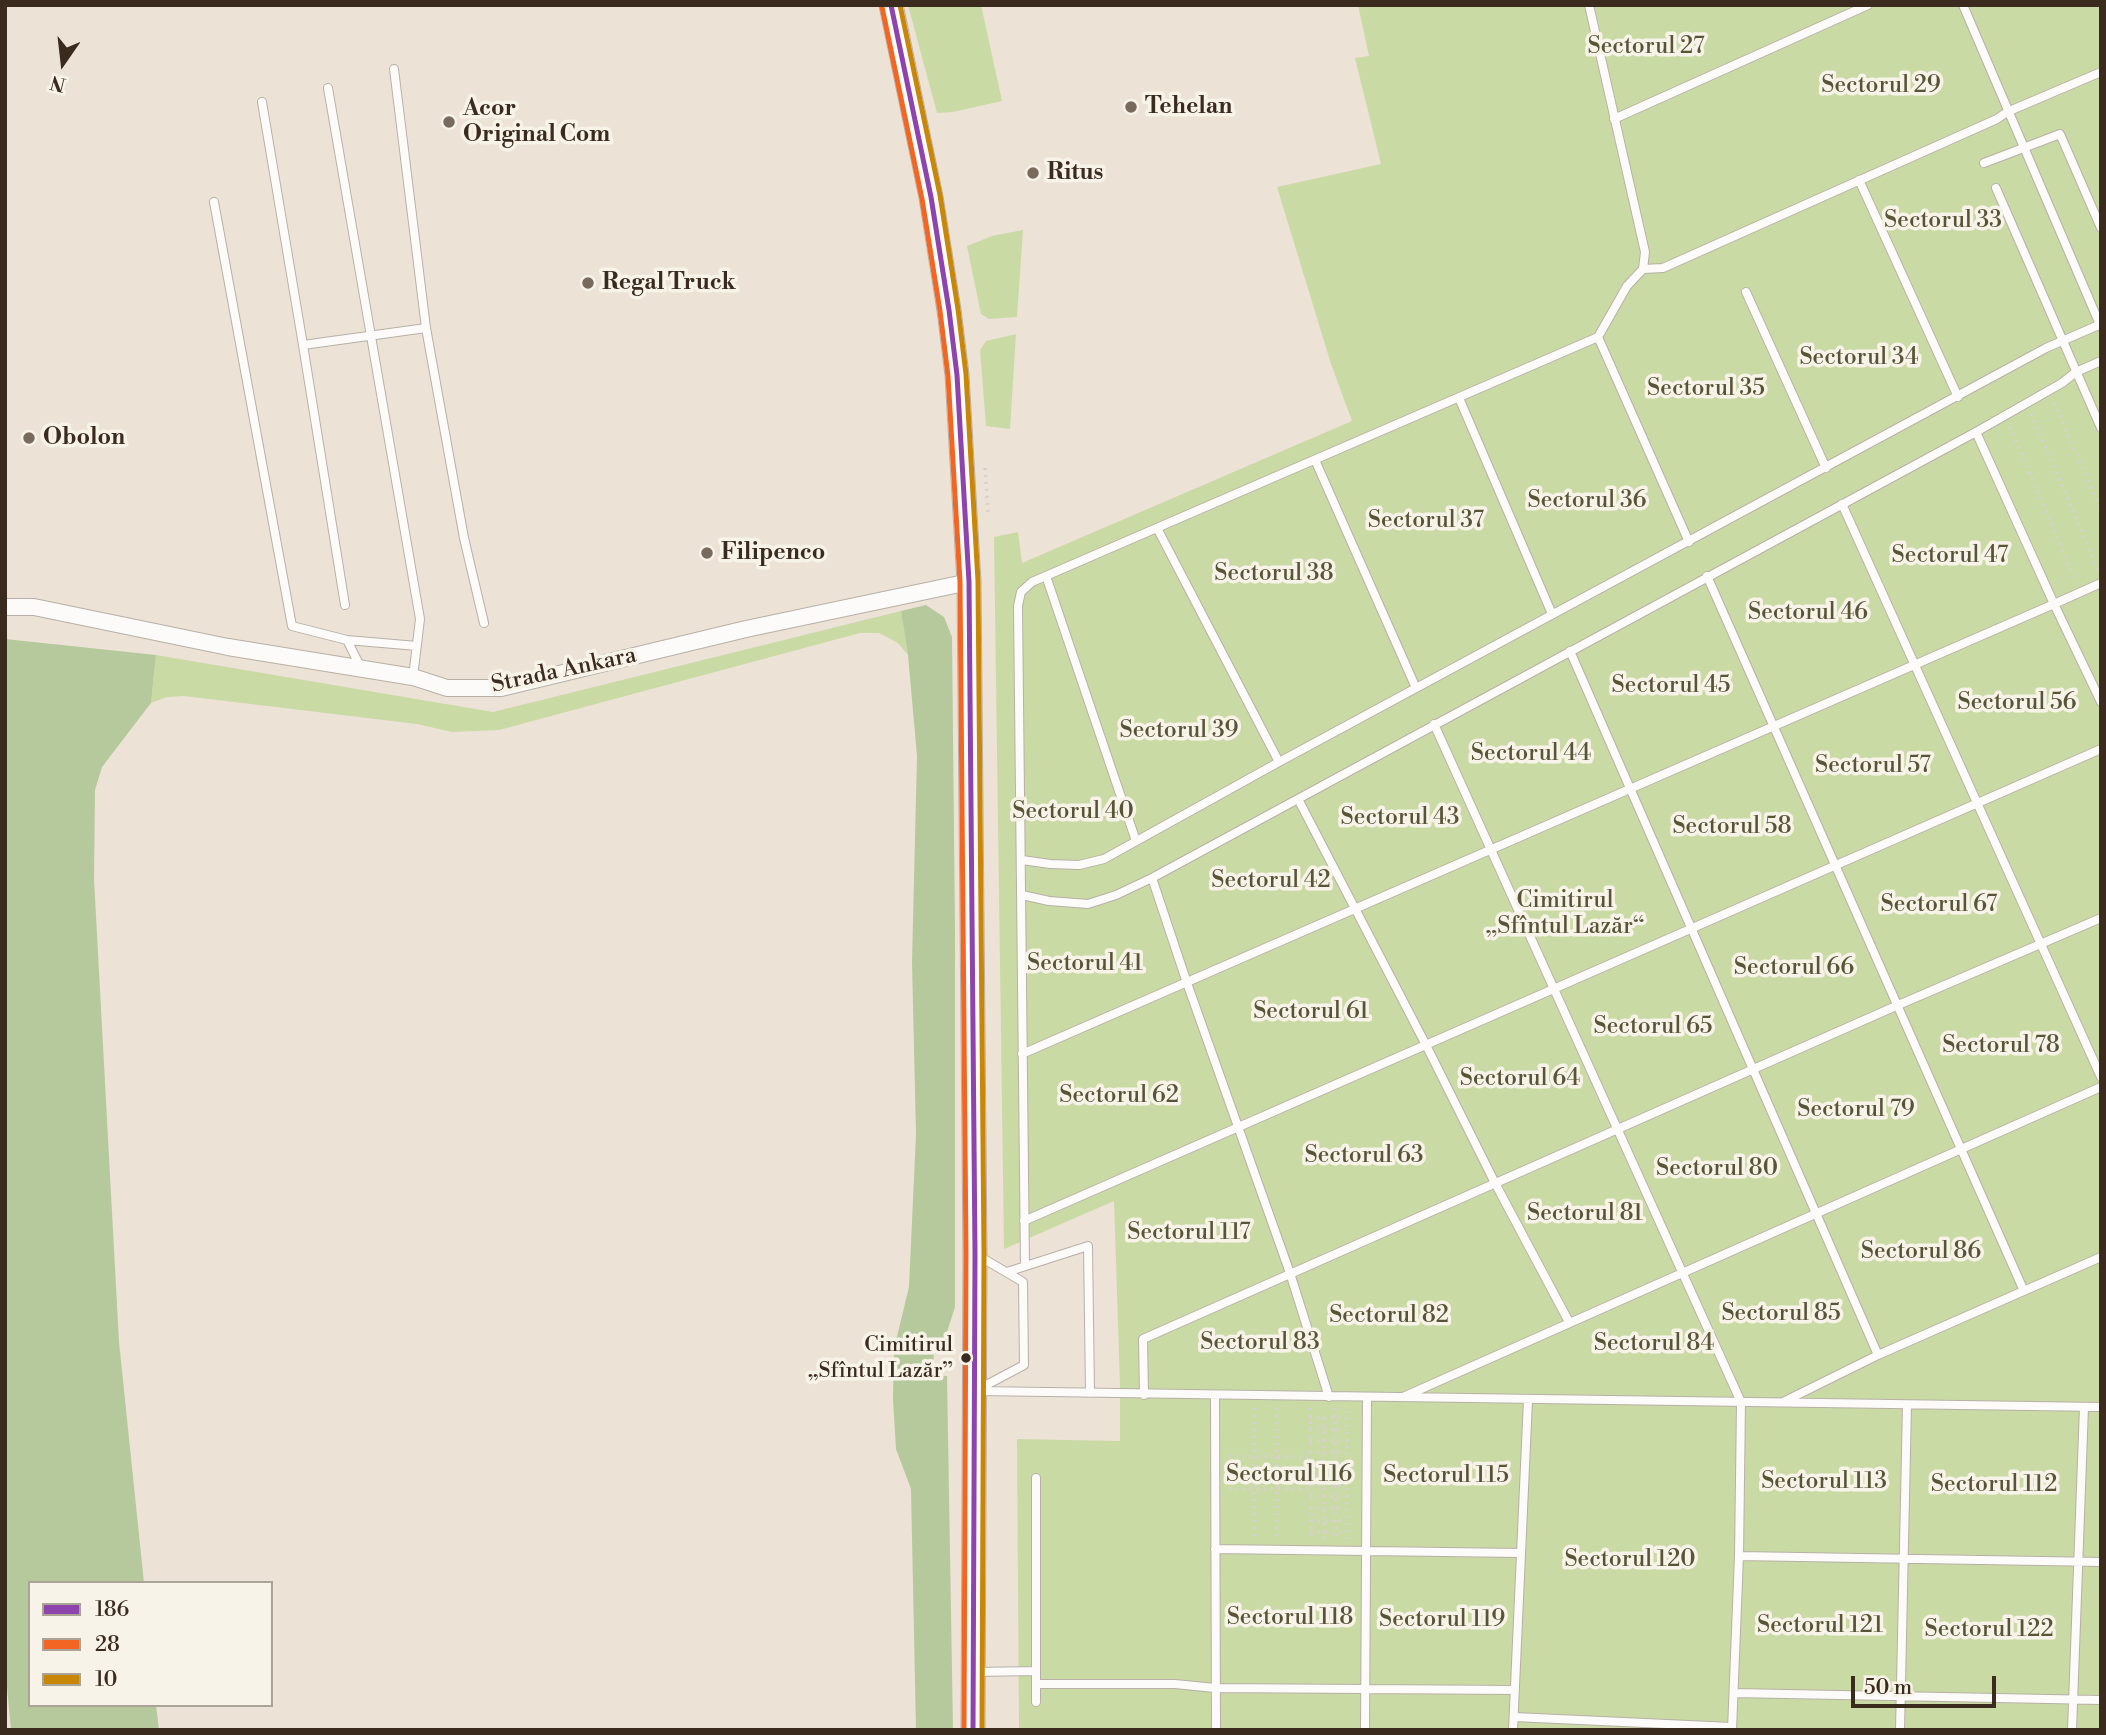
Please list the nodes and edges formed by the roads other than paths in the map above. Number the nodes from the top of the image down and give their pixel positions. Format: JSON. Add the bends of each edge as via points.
{"nodes":[{"id":1,"x":891,"y":5,"type":"edge"},
{"id":2,"x":1589,"y":5,"type":"edge"},
{"id":3,"x":1868,"y":5,"type":"edge"},
{"id":4,"x":1963,"y":5,"type":"edge"},
{"id":5,"x":394,"y":69,"type":"dead end"},
{"id":6,"x":2101,"y":72,"type":"edge"},
{"id":7,"x":328,"y":88,"type":"dead end"},
{"id":8,"x":262,"y":102,"type":"dead end"},
{"id":9,"x":2007,"y":112,"type":"junction"},
{"id":10,"x":1614,"y":119,"type":"junction"},
{"id":11,"x":2024,"y":149,"type":"junction"},
{"id":12,"x":1984,"y":163,"type":"dead end"},
{"id":13,"x":1859,"y":180,"type":"junction"},
{"id":14,"x":1996,"y":188,"type":"dead end"},
{"id":15,"x":214,"y":202,"type":"dead end"},
{"id":16,"x":2101,"y":228,"type":"edge"},
{"id":17,"x":1643,"y":269,"type":"junction"},
{"id":18,"x":1746,"y":292,"type":"dead end"},
{"id":19,"x":2100,"y":326,"type":"edge"},
{"id":20,"x":426,"y":328,"type":"junction"},
{"id":21,"x":370,"y":337,"type":"junction"},
{"id":22,"x":1598,"y":337,"type":"junction"},
{"id":23,"x":2063,"y":341,"type":"junction"},
{"id":24,"x":303,"y":345,"type":"junction"},
{"id":25,"x":2101,"y":361,"type":"edge"},
{"id":26,"x":2076,"y":372,"type":"junction"},
{"id":27,"x":1958,"y":397,"type":"junction"},
{"id":28,"x":1459,"y":398,"type":"junction"},
{"id":29,"x":2101,"y":428,"type":"edge"},
{"id":30,"x":1976,"y":432,"type":"junction"},
{"id":31,"x":1315,"y":460,"type":"junction"},
{"id":32,"x":1826,"y":468,"type":"junction"},
{"id":33,"x":1842,"y":504,"type":"junction"},
{"id":34,"x":1157,"y":528,"type":"junction"},
{"id":35,"x":1689,"y":542,"type":"junction"},
{"id":36,"x":1046,"y":576,"type":"junction"},
{"id":37,"x":1707,"y":576,"type":"junction"},
{"id":38,"x":969,"y":582,"type":"junction"},
{"id":39,"x":2101,"y":583,"type":"edge"},
{"id":40,"x":2054,"y":604,"type":"junction"},
{"id":41,"x":345,"y":605,"type":"dead end"},
{"id":42,"x":5,"y":607,"type":"edge"},
{"id":43,"x":1552,"y":614,"type":"junction"},
{"id":44,"x":484,"y":622,"type":"dead end"},
{"id":45,"x":346,"y":640,"type":"junction"},
{"id":46,"x":417,"y":646,"type":"junction"},
{"id":47,"x":1570,"y":650,"type":"junction"},
{"id":48,"x":1916,"y":664,"type":"junction"},
{"id":49,"x":362,"y":670,"type":"junction"},
{"id":50,"x":413,"y":677,"type":"junction"},
{"id":51,"x":1416,"y":688,"type":"junction"},
{"id":52,"x":2101,"y":702,"type":"edge"},
{"id":53,"x":1434,"y":724,"type":"junction"},
{"id":54,"x":1774,"y":727,"type":"junction"},
{"id":55,"x":2101,"y":750,"type":"edge"},
{"id":56,"x":1279,"y":762,"type":"junction"},
{"id":57,"x":1629,"y":789,"type":"junction"},
{"id":58,"x":1298,"y":799,"type":"junction"},
{"id":59,"x":1978,"y":803,"type":"junction"},
{"id":60,"x":1136,"y":841,"type":"junction"},
{"id":61,"x":1491,"y":849,"type":"junction"},
{"id":62,"x":1022,"y":859,"type":"junction"},
{"id":63,"x":1835,"y":865,"type":"junction"},
{"id":64,"x":1152,"y":878,"type":"junction"},
{"id":65,"x":1022,"y":895,"type":"junction"},
{"id":66,"x":1354,"y":909,"type":"junction"},
{"id":67,"x":2101,"y":918,"type":"edge"},
{"id":68,"x":1692,"y":929,"type":"junction"},
{"id":69,"x":2041,"y":945,"type":"junction"},
{"id":70,"x":1186,"y":983,"type":"junction"},
{"id":71,"x":1553,"y":989,"type":"junction"},
{"id":72,"x":1896,"y":1006,"type":"junction"},
{"id":73,"x":1426,"y":1045,"type":"junction"},
{"id":74,"x":1022,"y":1054,"type":"junction"},
{"id":75,"x":1753,"y":1069,"type":"junction"},
{"id":76,"x":2101,"y":1077,"type":"edge"},
{"id":77,"x":2101,"y":1087,"type":"edge"},
{"id":78,"x":1238,"y":1126,"type":"junction"},
{"id":79,"x":1618,"y":1130,"type":"junction"},
{"id":80,"x":1960,"y":1148,"type":"junction"},
{"id":81,"x":1494,"y":1183,"type":"junction"},
{"id":82,"x":1817,"y":1213,"type":"junction"},
{"id":83,"x":1024,"y":1221,"type":"junction"},
{"id":84,"x":975,"y":1254,"type":"junction"},
{"id":85,"x":2101,"y":1257,"type":"edge"},
{"id":86,"x":1025,"y":1266,"type":"junction"},
{"id":87,"x":1007,"y":1272,"type":"junction"},
{"id":88,"x":1682,"y":1272,"type":"junction"},
{"id":89,"x":1290,"y":1273,"type":"junction"},
{"id":90,"x":2024,"y":1291,"type":"junction"},
{"id":91,"x":1569,"y":1322,"type":"junction"},
{"id":92,"x":1878,"y":1355,"type":"junction"},
{"id":93,"x":974,"y":1391,"type":"junction"},
{"id":94,"x":1090,"y":1393,"type":"junction"},
{"id":95,"x":1144,"y":1395,"type":"junction"},
{"id":96,"x":1215,"y":1395,"type":"junction"},
{"id":97,"x":1329,"y":1397,"type":"junction"},
{"id":98,"x":1367,"y":1397,"type":"junction"},
{"id":99,"x":1399,"y":1399,"type":"junction"},
{"id":100,"x":1528,"y":1400,"type":"junction"},
{"id":101,"x":1741,"y":1402,"type":"junction"},
{"id":102,"x":1780,"y":1403,"type":"junction"},
{"id":103,"x":1907,"y":1405,"type":"junction"},
{"id":104,"x":2084,"y":1407,"type":"junction"},
{"id":105,"x":2101,"y":1407,"type":"edge"},
{"id":106,"x":1036,"y":1478,"type":"dead end"},
{"id":107,"x":1215,"y":1549,"type":"junction"},
{"id":108,"x":1367,"y":1551,"type":"junction"},
{"id":109,"x":1521,"y":1553,"type":"junction"},
{"id":110,"x":1739,"y":1556,"type":"junction"},
{"id":111,"x":1904,"y":1559,"type":"junction"},
{"id":112,"x":2079,"y":1562,"type":"junction"},
{"id":113,"x":2101,"y":1562,"type":"edge"},
{"id":114,"x":1036,"y":1671,"type":"junction"},
{"id":115,"x":973,"y":1672,"type":"junction"},
{"id":116,"x":1036,"y":1684,"type":"junction"},
{"id":117,"x":1215,"y":1688,"type":"junction"},
{"id":118,"x":1365,"y":1688,"type":"junction"},
{"id":119,"x":1515,"y":1690,"type":"junction"},
{"id":120,"x":1734,"y":1693,"type":"junction"},
{"id":121,"x":1900,"y":1696,"type":"junction"},
{"id":122,"x":2074,"y":1699,"type":"junction"},
{"id":123,"x":2101,"y":1700,"type":"edge"},
{"id":124,"x":1036,"y":1702,"type":"dead end"},
{"id":125,"x":1514,"y":1717,"type":"junction"},
{"id":126,"x":1732,"y":1728,"type":"edge"},
{"id":127,"x":973,"y":1730,"type":"edge"},
{"id":128,"x":1216,"y":1730,"type":"edge"},
{"id":129,"x":1365,"y":1730,"type":"edge"},
{"id":130,"x":1513,"y":1730,"type":"edge"},
{"id":131,"x":1900,"y":1730,"type":"edge"},
{"id":132,"x":2072,"y":1730,"type":"edge"}],
"edges":[{"from":1,"to":38,"type":"main road","via":[[931,197],[951,330]]},
{"from":2,"to":10,"type":"lane"},
{"from":3,"to":10,"type":"lane"},
{"from":4,"to":9,"type":"lane"},
{"from":5,"to":20,"type":"lane"},
{"from":6,"to":9,"type":"lane"},
{"from":7,"to":21,"type":"lane"},
{"from":8,"to":24,"type":"lane"},
{"from":9,"to":11,"type":"lane"},
{"from":9,"to":13,"type":"lane"},
{"from":10,"to":17,"type":"lane","via":[[1645,252]]},
{"from":11,"to":12,"type":"lane"},
{"from":11,"to":16,"type":"lane","via":[[2060,134]]},
{"from":11,"to":19,"type":"lane"},
{"from":13,"to":17,"type":"lane","via":[[1663,268]]},
{"from":13,"to":27,"type":"lane"},
{"from":14,"to":23,"type":"lane"},
{"from":15,"to":45,"type":"lane","via":[[292,626]]},
{"from":17,"to":22,"type":"lane","via":[[1627,286]]},
{"from":18,"to":32,"type":"lane"},
{"from":19,"to":23,"type":"lane"},
{"from":20,"to":21,"type":"lane"},
{"from":20,"to":44,"type":"lane"},
{"from":21,"to":24,"type":"lane"},
{"from":21,"to":46,"type":"lane","via":[[420,619]]},
{"from":22,"to":28,"type":"lane"},
{"from":22,"to":35,"type":"lane"},
{"from":23,"to":26,"type":"lane"},
{"from":23,"to":27,"type":"lane"},
{"from":24,"to":41,"type":"lane"},
{"from":25,"to":26,"type":"lane"},
{"from":26,"to":29,"type":"lane"},
{"from":26,"to":30,"type":"lane"},
{"from":27,"to":32,"type":"lane"},
{"from":28,"to":31,"type":"lane"},
{"from":28,"to":43,"type":"lane"},
{"from":30,"to":33,"type":"lane"},
{"from":30,"to":40,"type":"lane"},
{"from":31,"to":34,"type":"lane"},
{"from":31,"to":51,"type":"lane"},
{"from":32,"to":35,"type":"lane"},
{"from":33,"to":37,"type":"lane"},
{"from":33,"to":48,"type":"lane"},
{"from":34,"to":36,"type":"lane"},
{"from":34,"to":56,"type":"lane"},
{"from":35,"to":43,"type":"lane"},
{"from":36,"to":60,"type":"lane"},
{"from":36,"to":62,"type":"lane","via":[[1026,587],[1018,599]]},
{"from":37,"to":47,"type":"lane"},
{"from":37,"to":54,"type":"lane"},
{"from":38,"to":50,"type":"street","name":"Strada Ankara","via":[[501,688],[447,688]]},
{"from":38,"to":84,"type":"main road"},
{"from":39,"to":40,"type":"lane"},
{"from":40,"to":48,"type":"lane"},
{"from":40,"to":52,"type":"lane"},
{"from":42,"to":49,"type":"street","name":"Strada Ankara","via":[[34,607]]},
{"from":43,"to":51,"type":"lane"},
{"from":45,"to":46,"type":"lane"},
{"from":45,"to":49,"type":"lane"},
{"from":46,"to":50,"type":"lane"},
{"from":47,"to":53,"type":"lane"},
{"from":47,"to":57,"type":"lane"},
{"from":48,"to":54,"type":"lane"},
{"from":48,"to":59,"type":"lane"},
{"from":49,"to":50,"type":"street","name":"Strada Ankara"},
{"from":51,"to":56,"type":"lane"},
{"from":53,"to":58,"type":"lane"},
{"from":53,"to":61,"type":"lane"},
{"from":54,"to":57,"type":"lane"},
{"from":54,"to":63,"type":"lane"},
{"from":55,"to":59,"type":"lane"},
{"from":56,"to":60,"type":"lane"},
{"from":57,"to":61,"type":"lane"},
{"from":57,"to":68,"type":"lane"},
{"from":58,"to":64,"type":"lane"},
{"from":58,"to":66,"type":"lane"},
{"from":59,"to":63,"type":"lane"},
{"from":59,"to":69,"type":"lane"},
{"from":60,"to":62,"type":"lane","via":[[1091,863]]},
{"from":61,"to":66,"type":"lane"},
{"from":61,"to":71,"type":"lane"},
{"from":62,"to":65,"type":"lane"},
{"from":63,"to":68,"type":"lane"},
{"from":63,"to":72,"type":"lane"},
{"from":64,"to":65,"type":"lane","via":[[1088,904]]},
{"from":64,"to":70,"type":"lane"},
{"from":65,"to":74,"type":"lane"},
{"from":66,"to":70,"type":"lane"},
{"from":66,"to":73,"type":"lane"},
{"from":67,"to":69,"type":"lane"},
{"from":68,"to":71,"type":"lane"},
{"from":68,"to":75,"type":"lane"},
{"from":69,"to":72,"type":"lane"},
{"from":69,"to":76,"type":"lane"},
{"from":70,"to":74,"type":"lane"},
{"from":70,"to":78,"type":"lane"},
{"from":71,"to":73,"type":"lane"},
{"from":71,"to":79,"type":"lane"},
{"from":72,"to":75,"type":"lane"},
{"from":72,"to":80,"type":"lane"},
{"from":73,"to":78,"type":"lane"},
{"from":73,"to":81,"type":"lane"},
{"from":74,"to":83,"type":"lane"},
{"from":75,"to":79,"type":"lane"},
{"from":75,"to":82,"type":"lane"},
{"from":77,"to":80,"type":"lane"},
{"from":78,"to":83,"type":"lane"},
{"from":78,"to":89,"type":"lane"},
{"from":79,"to":81,"type":"lane"},
{"from":79,"to":88,"type":"lane"},
{"from":80,"to":82,"type":"lane"},
{"from":80,"to":90,"type":"lane"},
{"from":81,"to":89,"type":"lane"},
{"from":81,"to":91,"type":"lane"},
{"from":82,"to":88,"type":"lane"},
{"from":82,"to":92,"type":"lane"},
{"from":83,"to":86,"type":"lane"},
{"from":84,"to":87,"type":"lane"},
{"from":84,"to":93,"type":"main road"},
{"from":85,"to":90,"type":"lane"},
{"from":86,"to":87,"type":"lane"},
{"from":86,"to":94,"type":"lane","via":[[1088,1246]]},
{"from":87,"to":93,"type":"lane","via":[[1023,1282],[1024,1365]]},
{"from":88,"to":91,"type":"lane"},
{"from":88,"to":101,"type":"lane"},
{"from":89,"to":95,"type":"lane","via":[[1143,1339]]},
{"from":89,"to":97,"type":"lane"},
{"from":90,"to":92,"type":"lane"},
{"from":91,"to":99,"type":"lane"},
{"from":92,"to":102,"type":"lane"},
{"from":93,"to":94,"type":"lane"},
{"from":93,"to":115,"type":"main road"},
{"from":94,"to":95,"type":"lane"},
{"from":95,"to":96,"type":"lane"},
{"from":96,"to":97,"type":"lane"},
{"from":96,"to":107,"type":"lane"},
{"from":97,"to":98,"type":"lane"},
{"from":98,"to":99,"type":"lane"},
{"from":98,"to":108,"type":"lane"},
{"from":99,"to":100,"type":"lane"},
{"from":100,"to":101,"type":"lane"},
{"from":100,"to":109,"type":"lane"},
{"from":101,"to":102,"type":"lane"},
{"from":101,"to":110,"type":"lane"},
{"from":102,"to":103,"type":"lane"},
{"from":103,"to":104,"type":"lane"},
{"from":103,"to":111,"type":"lane"},
{"from":104,"to":105,"type":"lane"},
{"from":104,"to":112,"type":"lane"},
{"from":106,"to":114,"type":"lane"},
{"from":107,"to":108,"type":"lane"},
{"from":107,"to":117,"type":"lane"},
{"from":108,"to":109,"type":"lane"},
{"from":108,"to":118,"type":"lane"},
{"from":109,"to":119,"type":"lane"},
{"from":110,"to":111,"type":"lane"},
{"from":110,"to":120,"type":"lane"},
{"from":111,"to":112,"type":"lane"},
{"from":111,"to":121,"type":"lane"},
{"from":112,"to":113,"type":"lane"},
{"from":112,"to":122,"type":"lane"},
{"from":114,"to":115,"type":"lane"},
{"from":114,"to":116,"type":"lane"},
{"from":115,"to":127,"type":"main road"},
{"from":116,"to":117,"type":"lane"},
{"from":116,"to":124,"type":"lane"},
{"from":117,"to":118,"type":"lane"},
{"from":117,"to":128,"type":"lane"},
{"from":118,"to":119,"type":"lane"},
{"from":118,"to":129,"type":"lane"},
{"from":119,"to":125,"type":"lane"},
{"from":120,"to":121,"type":"lane"},
{"from":120,"to":126,"type":"lane"},
{"from":121,"to":122,"type":"lane"},
{"from":121,"to":131,"type":"lane"},
{"from":122,"to":123,"type":"lane"},
{"from":122,"to":132,"type":"lane"},
{"from":125,"to":126,"type":"lane"},
{"from":125,"to":130,"type":"lane"}]}
